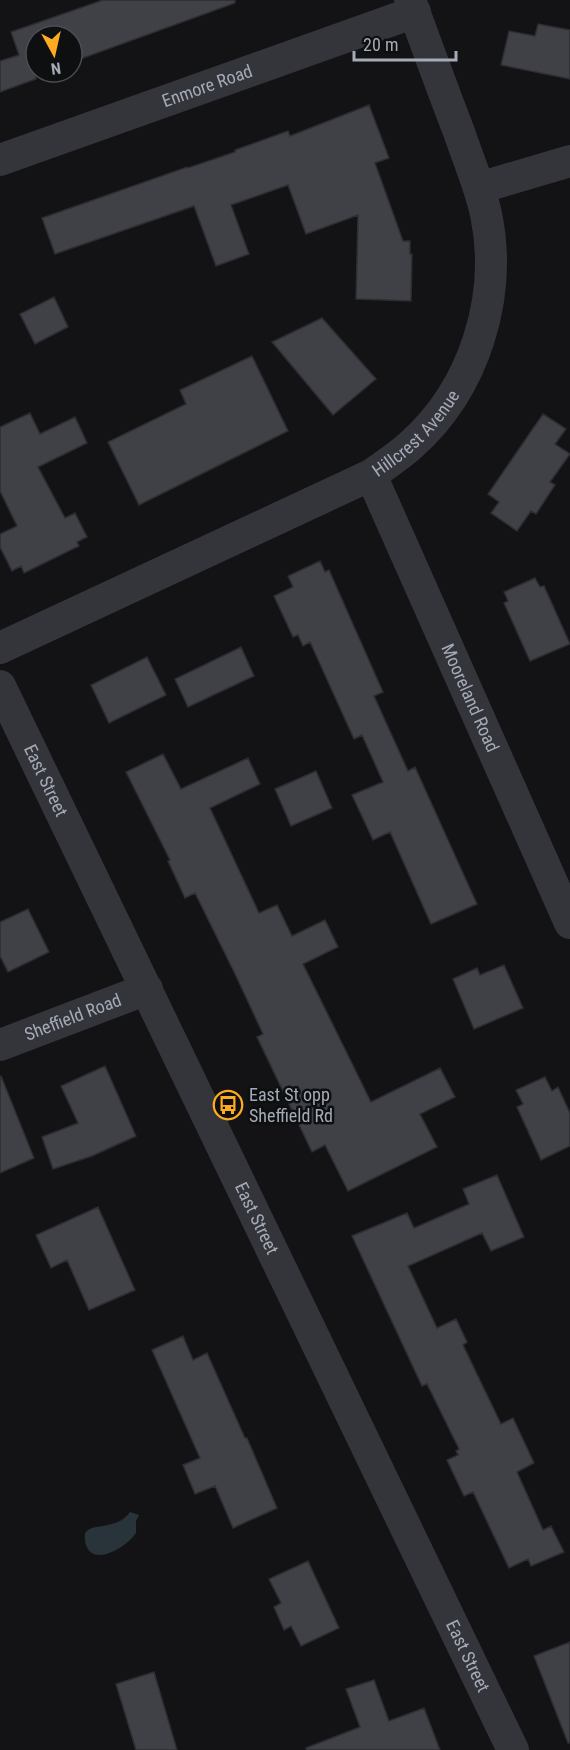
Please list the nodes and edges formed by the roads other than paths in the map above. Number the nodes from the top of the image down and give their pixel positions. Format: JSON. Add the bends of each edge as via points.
{"nodes":[{"id":1,"x":412,"y":6,"type":"edge"},
{"id":2,"x":0,"y":160,"type":"edge"},
{"id":3,"x":570,"y":161,"type":"edge"},
{"id":4,"x":479,"y":188,"type":"junction"},
{"id":5,"x":371,"y":475,"type":"junction"},
{"id":6,"x":0,"y":648,"type":"edge"},
{"id":7,"x":0,"y":686,"type":"edge"},
{"id":8,"x":570,"y":923,"type":"edge"},
{"id":9,"x":147,"y":989,"type":"junction"},
{"id":10,"x":0,"y":1045,"type":"edge"},
{"id":11,"x":513,"y":1750,"type":"edge"}],
"edges":[{"from":1,"to":2,"type":"street","name":"Enmore Road"},
{"from":1,"to":4,"type":"street","name":"Hillcrest Avenue"},
{"from":3,"to":4,"type":"street"},
{"from":4,"to":5,"type":"street","name":"Hillcrest Avenue","via":[[491,263],[480,338],[446,406],[412,444]]},
{"from":5,"to":6,"type":"street","name":"Hillcrest Avenue"},
{"from":5,"to":8,"type":"street","name":"Mooreland Road"},
{"from":7,"to":9,"type":"street","name":"East Street"},
{"from":9,"to":10,"type":"street","name":"Sheffield Road"},
{"from":9,"to":11,"type":"street","name":"East Street"}]}
